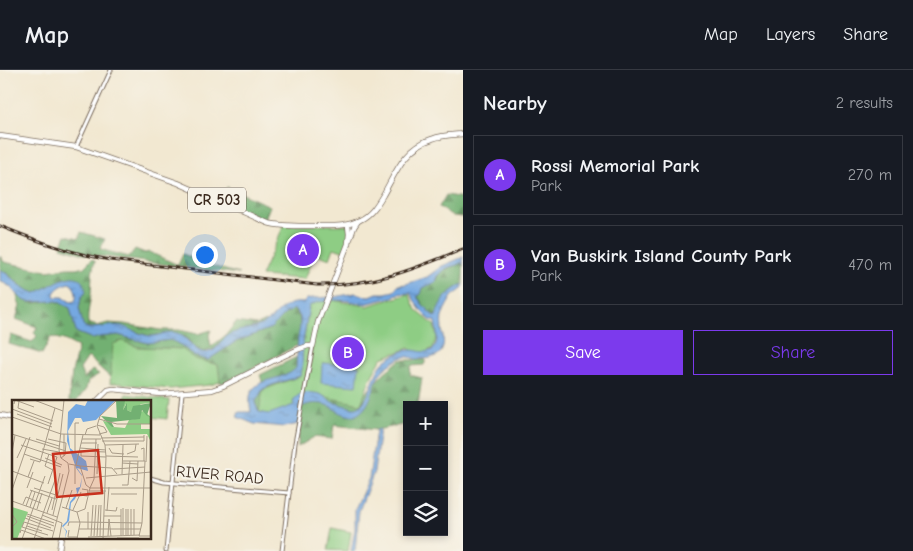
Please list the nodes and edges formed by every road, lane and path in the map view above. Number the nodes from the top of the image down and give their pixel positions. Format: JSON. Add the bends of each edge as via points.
{"nodes":[{"id":1,"x":111,"y":70,"type":"edge"},
{"id":2,"x":463,"y":134,"type":"edge"},
{"id":3,"x":0,"y":136,"type":"edge"},
{"id":4,"x":76,"y":147,"type":"junction"},
{"id":5,"x":358,"y":221,"type":"junction"},
{"id":6,"x":348,"y":225,"type":"junction"},
{"id":7,"x":347,"y":247,"type":"junction"},
{"id":8,"x":313,"y":346,"type":"junction"},
{"id":9,"x":182,"y":393,"type":"junction"},
{"id":10,"x":98,"y":400,"type":"edge"},
{"id":11,"x":151,"y":478,"type":"edge"},
{"id":12,"x":174,"y":482,"type":"junction"},
{"id":13,"x":289,"y":493,"type":"junction"},
{"id":14,"x":61,"y":538,"type":"edge"},
{"id":15,"x":59,"y":551,"type":"edge"},
{"id":16,"x":166,"y":551,"type":"edge"},
{"id":17,"x":282,"y":551,"type":"edge"}],
"edges":[{"from":1,"to":4,"type":"street"},
{"from":2,"to":5,"type":"main road","number":"CR 503","via":[[433,138],[416,147],[403,159],[374,209]]},
{"from":3,"to":4,"type":"main road","number":"CR 503"},
{"from":4,"to":6,"type":"main road","number":"CR 503","via":[[178,183],[272,224]]},
{"from":5,"to":6,"type":"main road","number":"CR 503"},
{"from":5,"to":7,"type":"main road"},
{"from":6,"to":7,"type":"main road"},
{"from":7,"to":8,"type":"main road","via":[[318,322]]},
{"from":8,"to":9,"type":"main road","via":[[303,347],[217,388]]},
{"from":8,"to":13,"type":"street"},
{"from":9,"to":10,"type":"main road","via":[[112,389]]},
{"from":9,"to":12,"type":"street"},
{"from":11,"to":12,"type":"street","name":"RIVER ROAD"},
{"from":12,"to":13,"type":"street","name":"RIVER ROAD"},
{"from":12,"to":16,"type":"street"},
{"from":13,"to":17,"type":"street"},
{"from":14,"to":15,"type":"main road"}]}
